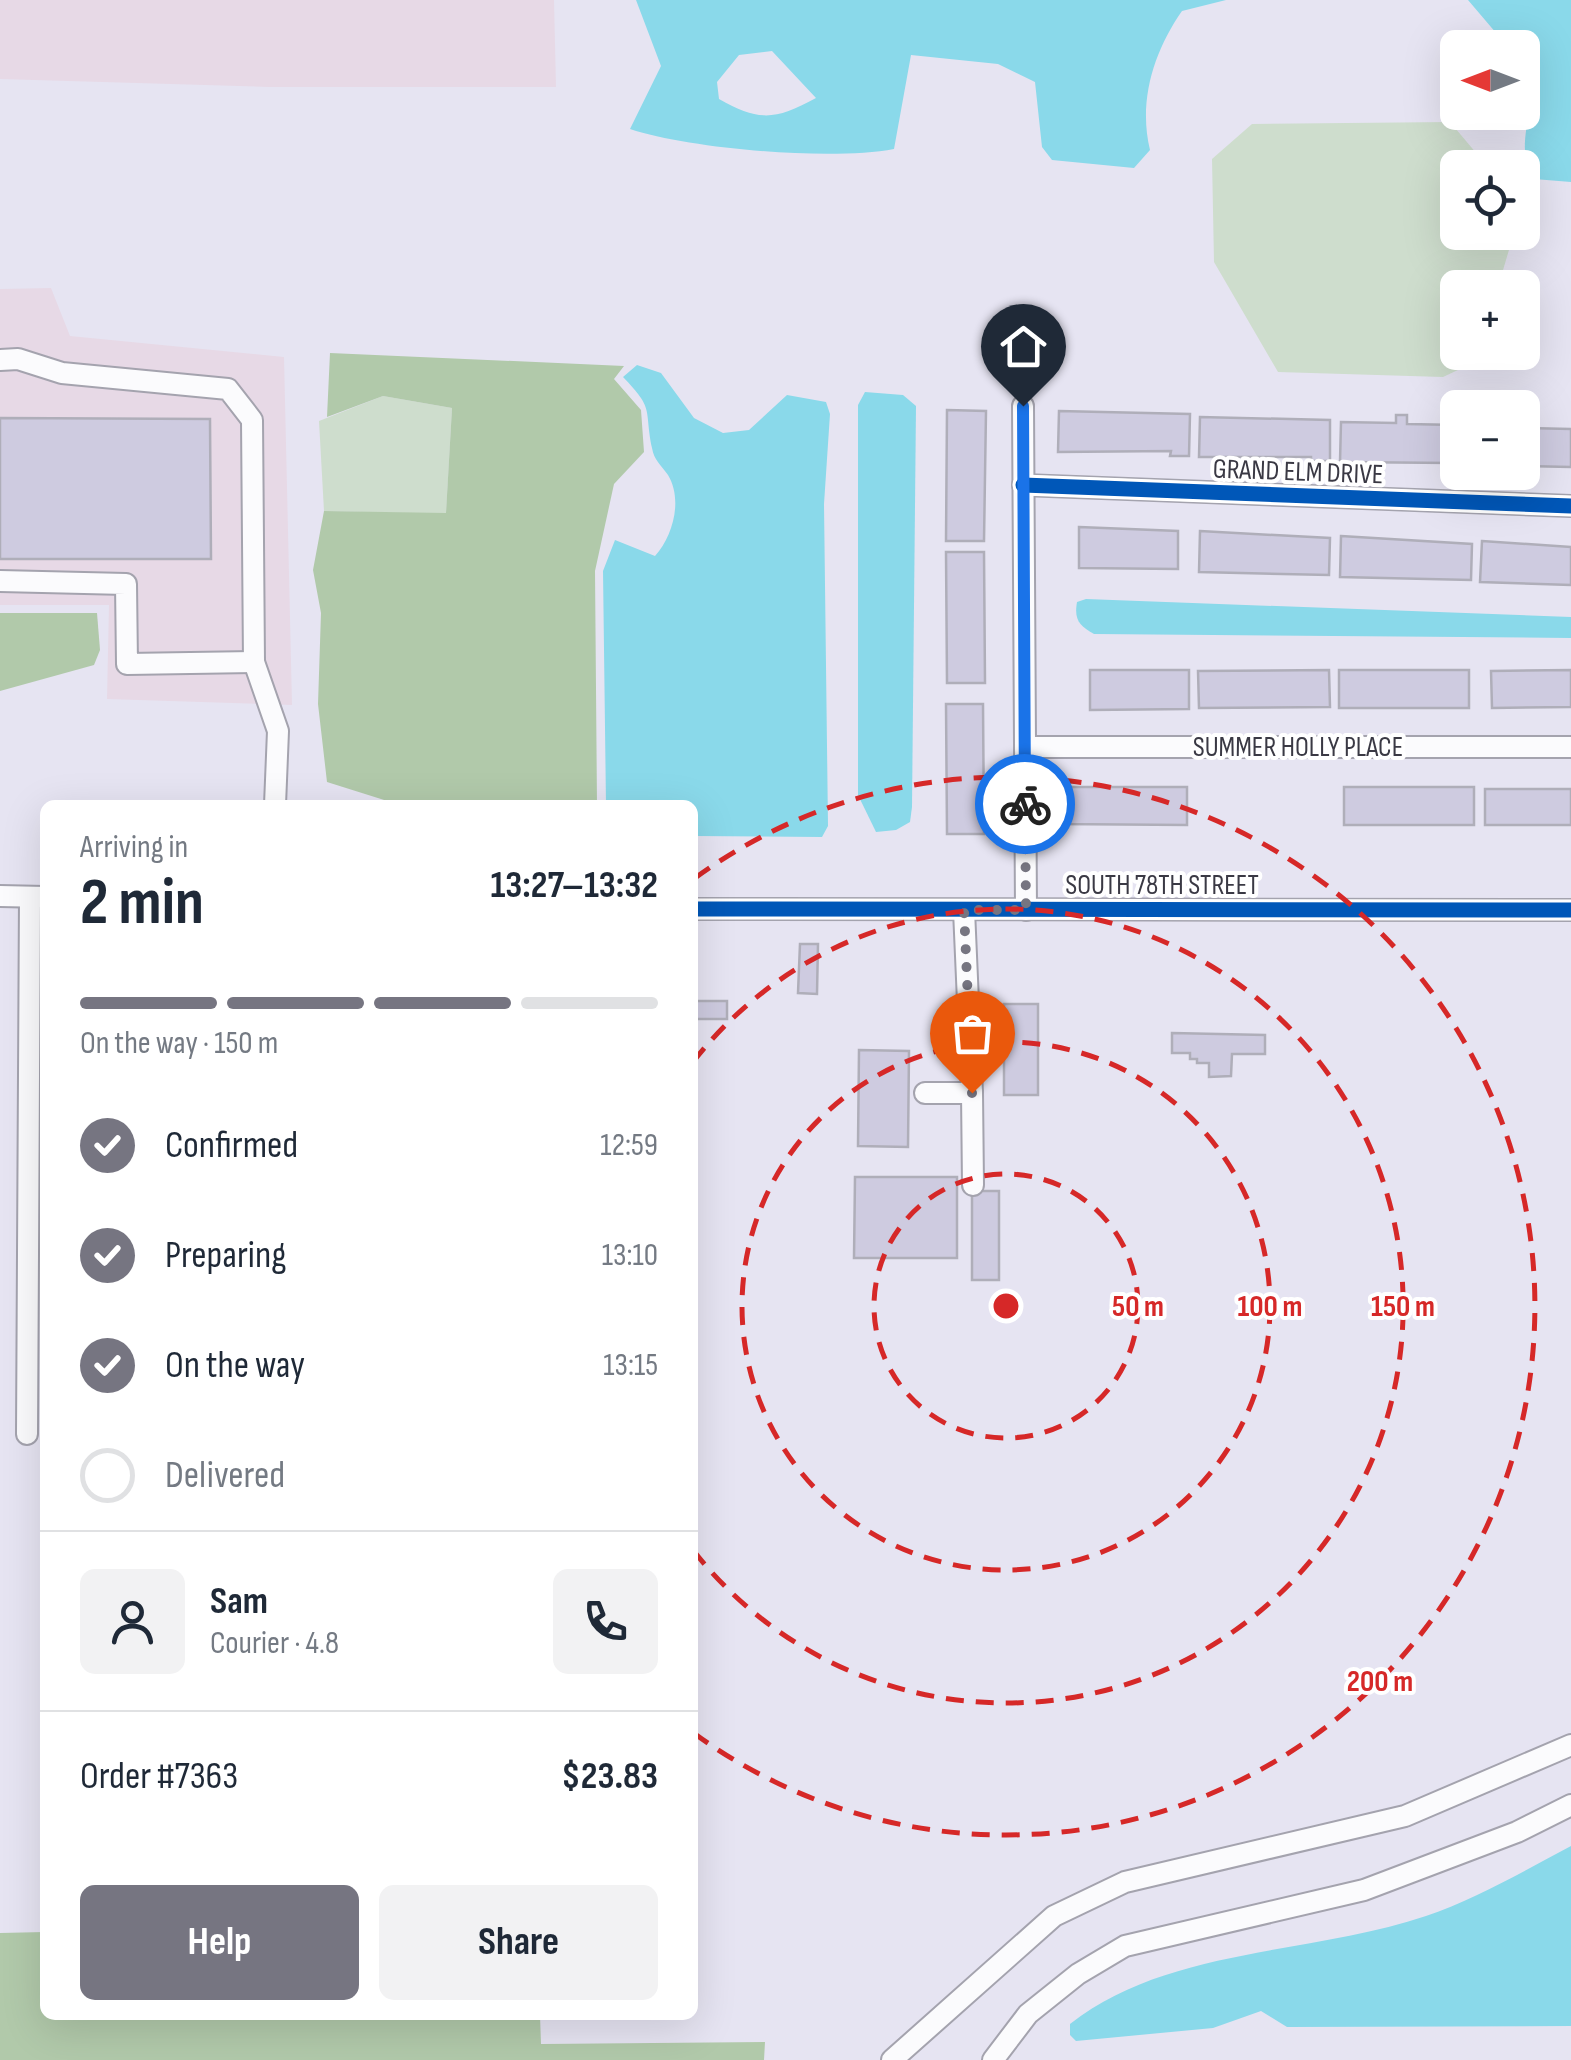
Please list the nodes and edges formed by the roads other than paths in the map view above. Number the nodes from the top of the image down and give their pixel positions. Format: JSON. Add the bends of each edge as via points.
{"nodes":[{"id":1,"x":0,"y":360,"type":"edge"},
{"id":2,"x":1023,"y":406,"type":"dead end"},
{"id":3,"x":1023,"y":485,"type":"junction"},
{"id":4,"x":1571,"y":506,"type":"edge"},
{"id":5,"x":0,"y":581,"type":"edge"},
{"id":6,"x":254,"y":662,"type":"junction"},
{"id":7,"x":1025,"y":747,"type":"junction"},
{"id":8,"x":1571,"y":747,"type":"edge"},
{"id":9,"x":275,"y":800,"type":"edge"},
{"id":10,"x":0,"y":896,"type":"edge"},
{"id":11,"x":37,"y":897,"type":"edge"},
{"id":12,"x":698,"y":909,"type":"edge"},
{"id":13,"x":964,"y":910,"type":"junction"},
{"id":14,"x":1026,"y":910,"type":"junction"},
{"id":15,"x":1571,"y":910,"type":"edge"},
{"id":16,"x":925,"y":1093,"type":"dead end"},
{"id":17,"x":972,"y":1093,"type":"junction"},
{"id":18,"x":973,"y":1185,"type":"dead end"},
{"id":19,"x":27,"y":1434,"type":"dead end"},
{"id":20,"x":1571,"y":1744,"type":"edge"},
{"id":21,"x":1571,"y":1806,"type":"edge"},
{"id":22,"x":892,"y":2060,"type":"edge"},
{"id":23,"x":993,"y":2060,"type":"edge"}],
"edges":[{"from":1,"to":6,"type":"street","via":[[62,373],[228,388],[252,420]]},
{"from":2,"to":3,"type":"street"},
{"from":3,"to":4,"type":"street","name":"GRAND ELM DRIVE"},
{"from":3,"to":7,"type":"street"},
{"from":5,"to":6,"type":"street","via":[[126,584],[127,664]]},
{"from":6,"to":9,"type":"street","via":[[278,731]]},
{"from":7,"to":8,"type":"street","name":"SUMMER HOLLY PLACE"},
{"from":7,"to":14,"type":"street"},
{"from":10,"to":11,"type":"street"},
{"from":11,"to":19,"type":"street"},
{"from":12,"to":13,"type":"street","name":"SOUTH 78TH STREET"},
{"from":13,"to":14,"type":"street","name":"SOUTH 78TH STREET"},
{"from":13,"to":17,"type":"street"},
{"from":14,"to":15,"type":"street","name":"SOUTH 78TH STREET"},
{"from":16,"to":17,"type":"street"},
{"from":17,"to":18,"type":"street"},
{"from":20,"to":22,"type":"street","via":[[1406,1816],[1125,1882],[1054,1916]]},
{"from":21,"to":23,"type":"street","via":[[1364,1890],[1125,1946],[1028,2014]]}]}
